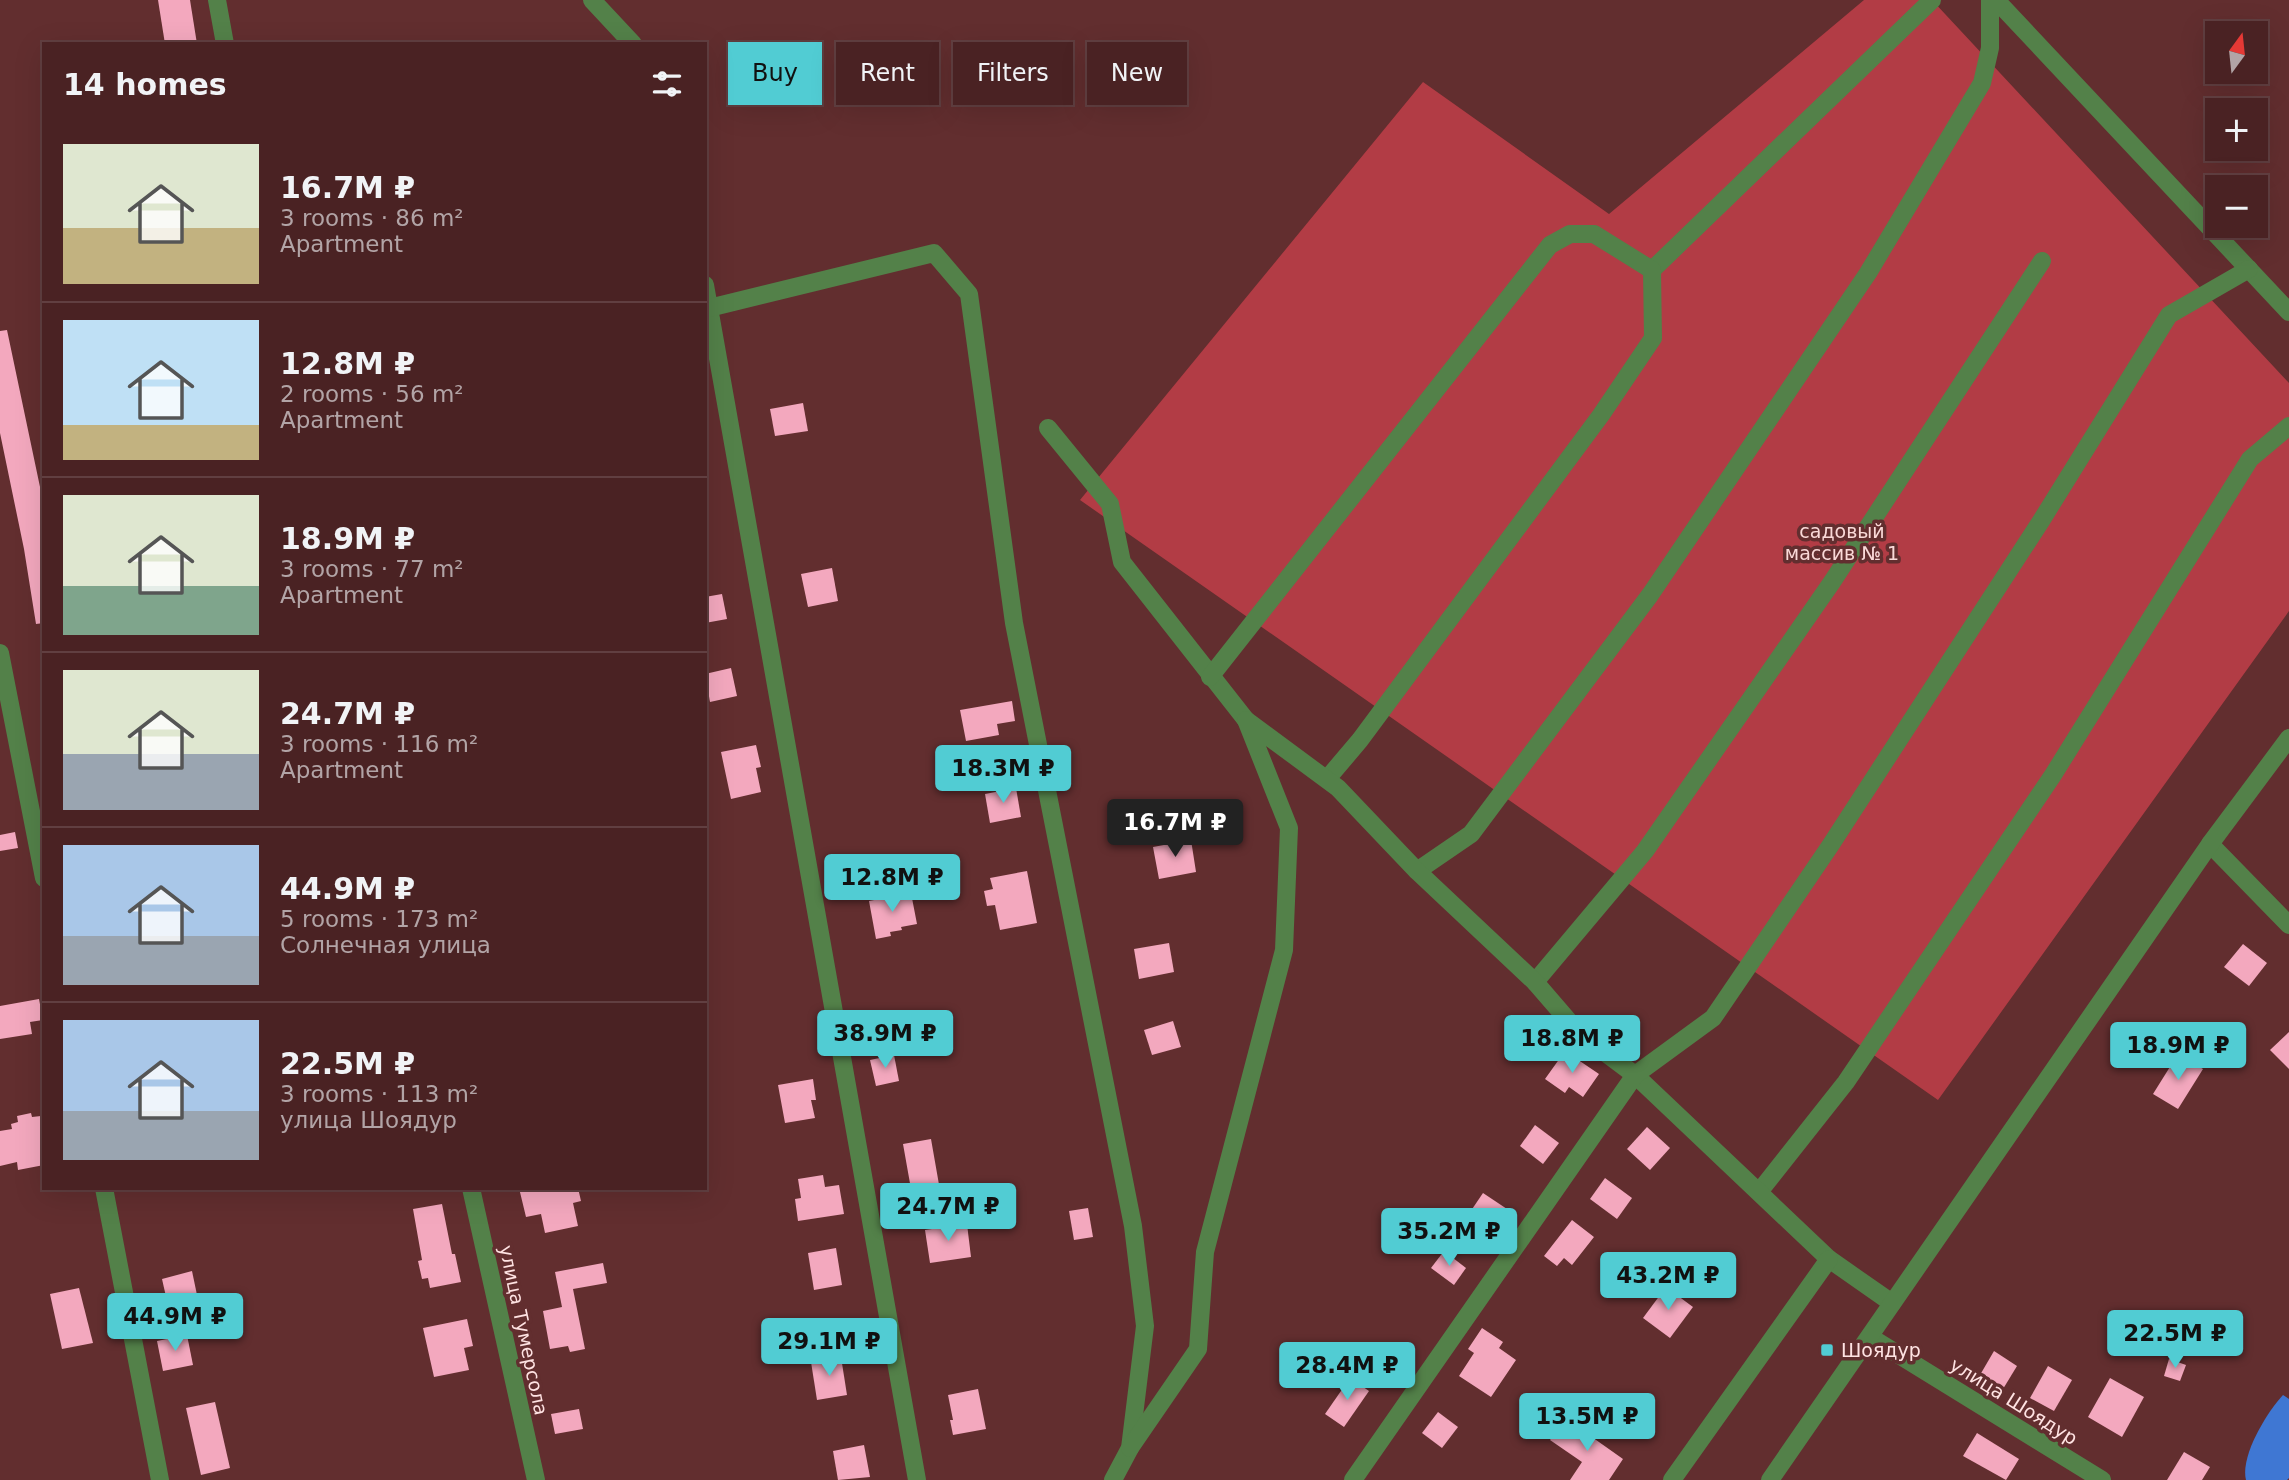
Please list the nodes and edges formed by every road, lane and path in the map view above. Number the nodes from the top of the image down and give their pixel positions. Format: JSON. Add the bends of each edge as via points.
{"nodes":[{"id":1,"x":217,"y":0,"type":"edge"},
{"id":2,"x":592,"y":0,"type":"edge"},
{"id":3,"x":1932,"y":0,"type":"edge"},
{"id":4,"x":1990,"y":0,"type":"edge"},
{"id":5,"x":1996,"y":0,"type":"edge"},
{"id":6,"x":225,"y":42,"type":"edge"},
{"id":7,"x":630,"y":42,"type":"edge"},
{"id":8,"x":2042,"y":261,"type":"dead end"},
{"id":9,"x":1651,"y":270,"type":"junction"},
{"id":10,"x":2249,"y":270,"type":"junction"},
{"id":11,"x":707,"y":296,"type":"edge"},
{"id":12,"x":709,"y":308,"type":"junction"},
{"id":13,"x":2289,"y":312,"type":"edge"},
{"id":14,"x":2289,"y":426,"type":"edge"},
{"id":15,"x":1048,"y":428,"type":"dead end"},
{"id":16,"x":0,"y":653,"type":"edge"},
{"id":17,"x":1210,"y":677,"type":"junction"},
{"id":18,"x":1246,"y":720,"type":"junction"},
{"id":19,"x":2289,"y":738,"type":"edge"},
{"id":20,"x":1327,"y":779,"type":"junction"},
{"id":21,"x":2210,"y":844,"type":"junction"},
{"id":22,"x":42,"y":868,"type":"edge"},
{"id":23,"x":1417,"y":871,"type":"junction"},
{"id":24,"x":2289,"y":925,"type":"edge"},
{"id":25,"x":1535,"y":982,"type":"junction"},
{"id":26,"x":1635,"y":1074,"type":"junction"},
{"id":27,"x":104,"y":1190,"type":"edge"},
{"id":28,"x":471,"y":1190,"type":"edge"},
{"id":29,"x":1759,"y":1192,"type":"junction"},
{"id":30,"x":1829,"y":1259,"type":"junction"},
{"id":31,"x":1892,"y":1303,"type":"junction"},
{"id":32,"x":1870,"y":1336,"type":"junction"},
{"id":33,"x":1130,"y":1448,"type":"junction"},
{"id":34,"x":160,"y":1480,"type":"edge"},
{"id":35,"x":536,"y":1480,"type":"edge"},
{"id":36,"x":917,"y":1480,"type":"edge"},
{"id":37,"x":1113,"y":1480,"type":"edge"},
{"id":38,"x":1353,"y":1480,"type":"edge"},
{"id":39,"x":1672,"y":1480,"type":"edge"},
{"id":40,"x":1770,"y":1480,"type":"edge"},
{"id":41,"x":2102,"y":1480,"type":"edge"}],
"edges":[{"from":1,"to":6,"type":"street"},
{"from":2,"to":7,"type":"street"},
{"from":3,"to":9,"type":"street"},
{"from":4,"to":23,"type":"street","via":[[1990,48],[1982,83],[1868,273],[1650,595],[1471,834]]},
{"from":5,"to":10,"type":"street"},
{"from":8,"to":25,"type":"street","via":[[1832,582],[1653,840]]},
{"from":9,"to":17,"type":"street","via":[[1594,234],[1570,234],[1550,245]]},
{"from":9,"to":20,"type":"street","via":[[1653,338],[1601,415]]},
{"from":10,"to":13,"type":"street"},
{"from":10,"to":26,"type":"street","via":[[2169,315],[2026,544],[1713,1018]]},
{"from":11,"to":12,"type":"street"},
{"from":12,"to":33,"type":"street","via":[[934,253],[969,295],[1014,623],[1133,1226],[1145,1325]]},
{"from":12,"to":36,"type":"street"},
{"from":14,"to":29,"type":"street","via":[[2250,459],[2045,786],[1846,1082]]},
{"from":15,"to":17,"type":"street","via":[[1110,504],[1122,562]]},
{"from":16,"to":22,"type":"street"},
{"from":17,"to":18,"type":"street"},
{"from":18,"to":20,"type":"street"},
{"from":18,"to":33,"type":"street","via":[[1289,828],[1284,950],[1205,1252],[1198,1349]]},
{"from":19,"to":21,"type":"street"},
{"from":20,"to":23,"type":"street"},
{"from":21,"to":24,"type":"street"},
{"from":21,"to":31,"type":"street"},
{"from":23,"to":25,"type":"street"},
{"from":25,"to":26,"type":"street","via":[[1579,1033]]},
{"from":26,"to":29,"type":"street"},
{"from":26,"to":38,"type":"street"},
{"from":27,"to":34,"type":"street"},
{"from":28,"to":35,"type":"street","name":"улица Тумерсола"},
{"from":29,"to":30,"type":"street"},
{"from":30,"to":31,"type":"street"},
{"from":30,"to":39,"type":"street"},
{"from":31,"to":32,"type":"street"},
{"from":32,"to":40,"type":"street"},
{"from":32,"to":41,"type":"street","name":"улица Шоядур"},
{"from":33,"to":37,"type":"street"}]}
